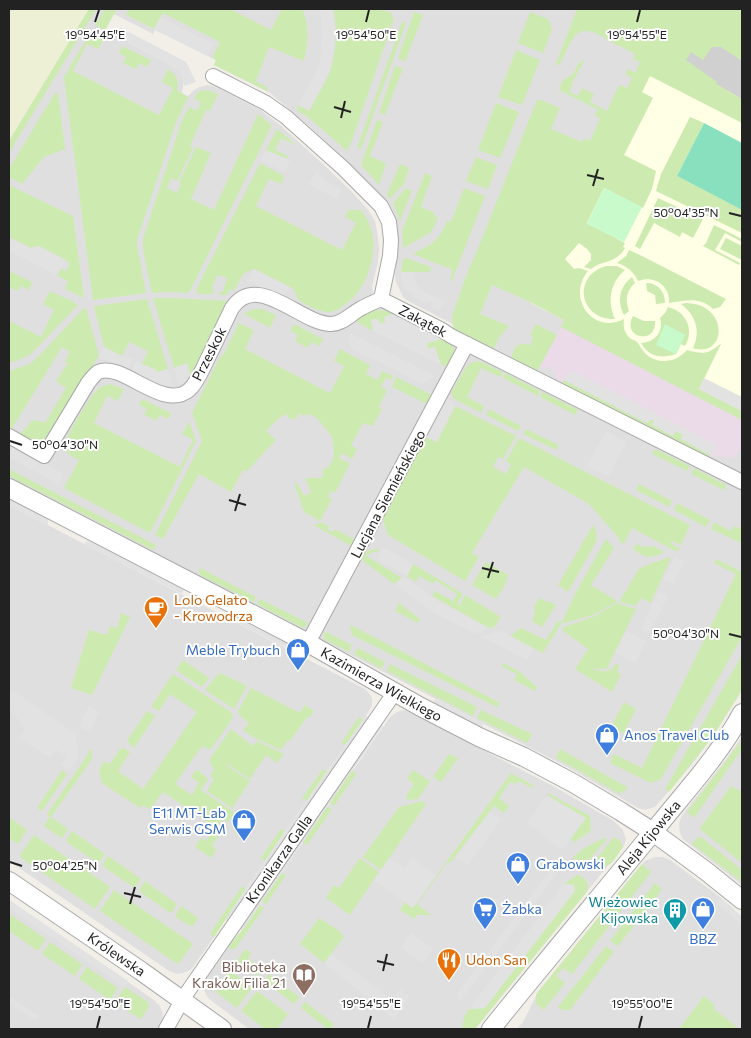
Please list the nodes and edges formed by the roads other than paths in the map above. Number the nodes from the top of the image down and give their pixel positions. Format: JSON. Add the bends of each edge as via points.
{"nodes":[{"id":1,"x":213,"y":76,"type":"dead end"},
{"id":2,"x":381,"y":299,"type":"junction"},
{"id":3,"x":467,"y":344,"type":"junction"},
{"id":4,"x":9,"y":436,"type":"edge"},
{"id":5,"x":742,"y":482,"type":"edge"},
{"id":6,"x":9,"y":488,"type":"edge"},
{"id":7,"x":308,"y":643,"type":"junction"},
{"id":8,"x":395,"y":692,"type":"junction"},
{"id":9,"x":742,"y":713,"type":"edge"},
{"id":10,"x":653,"y":832,"type":"junction"},
{"id":11,"x":9,"y":880,"type":"edge"},
{"id":12,"x":742,"y":900,"type":"edge"},
{"id":13,"x":182,"y":1000,"type":"junction"},
{"id":14,"x":166,"y":1029,"type":"edge"},
{"id":15,"x":222,"y":1029,"type":"edge"},
{"id":16,"x":490,"y":1029,"type":"edge"}],
"edges":[{"from":1,"to":2,"type":"street","via":[[286,116],[381,206],[389,222],[391,240]]},
{"from":2,"to":3,"type":"street","name":"Zakątek"},
{"from":2,"to":4,"type":"street","name":"Przeskok","via":[[337,324],[328,324],[259,295],[245,296],[232,308],[187,392],[163,394],[117,373],[102,371],[88,383],[44,456]]},
{"from":3,"to":5,"type":"street","name":"Zakątek"},
{"from":3,"to":7,"type":"street","name":"Lucjana Siemieńskiego"},
{"from":6,"to":7,"type":"street","name":"Kazimierza Wielkiego"},
{"from":7,"to":8,"type":"street","name":"Kazimierza Wielkiego"},
{"from":8,"to":10,"type":"street","name":"Kazimierza Wielkiego","via":[[552,772]]},
{"from":8,"to":13,"type":"street","name":"Kronikarza Galla"},
{"from":9,"to":10,"type":"street","name":"Aleja Kijowska","via":[[716,754]]},
{"from":10,"to":12,"type":"street","name":"Kazimierza Wielkiego"},
{"from":10,"to":16,"type":"street","name":"Aleja Kijowska"},
{"from":11,"to":13,"type":"street","name":"Królewska"},
{"from":13,"to":14,"type":"street","name":"Kronikarza Galla"},
{"from":13,"to":15,"type":"street","name":"Królewska"}]}
